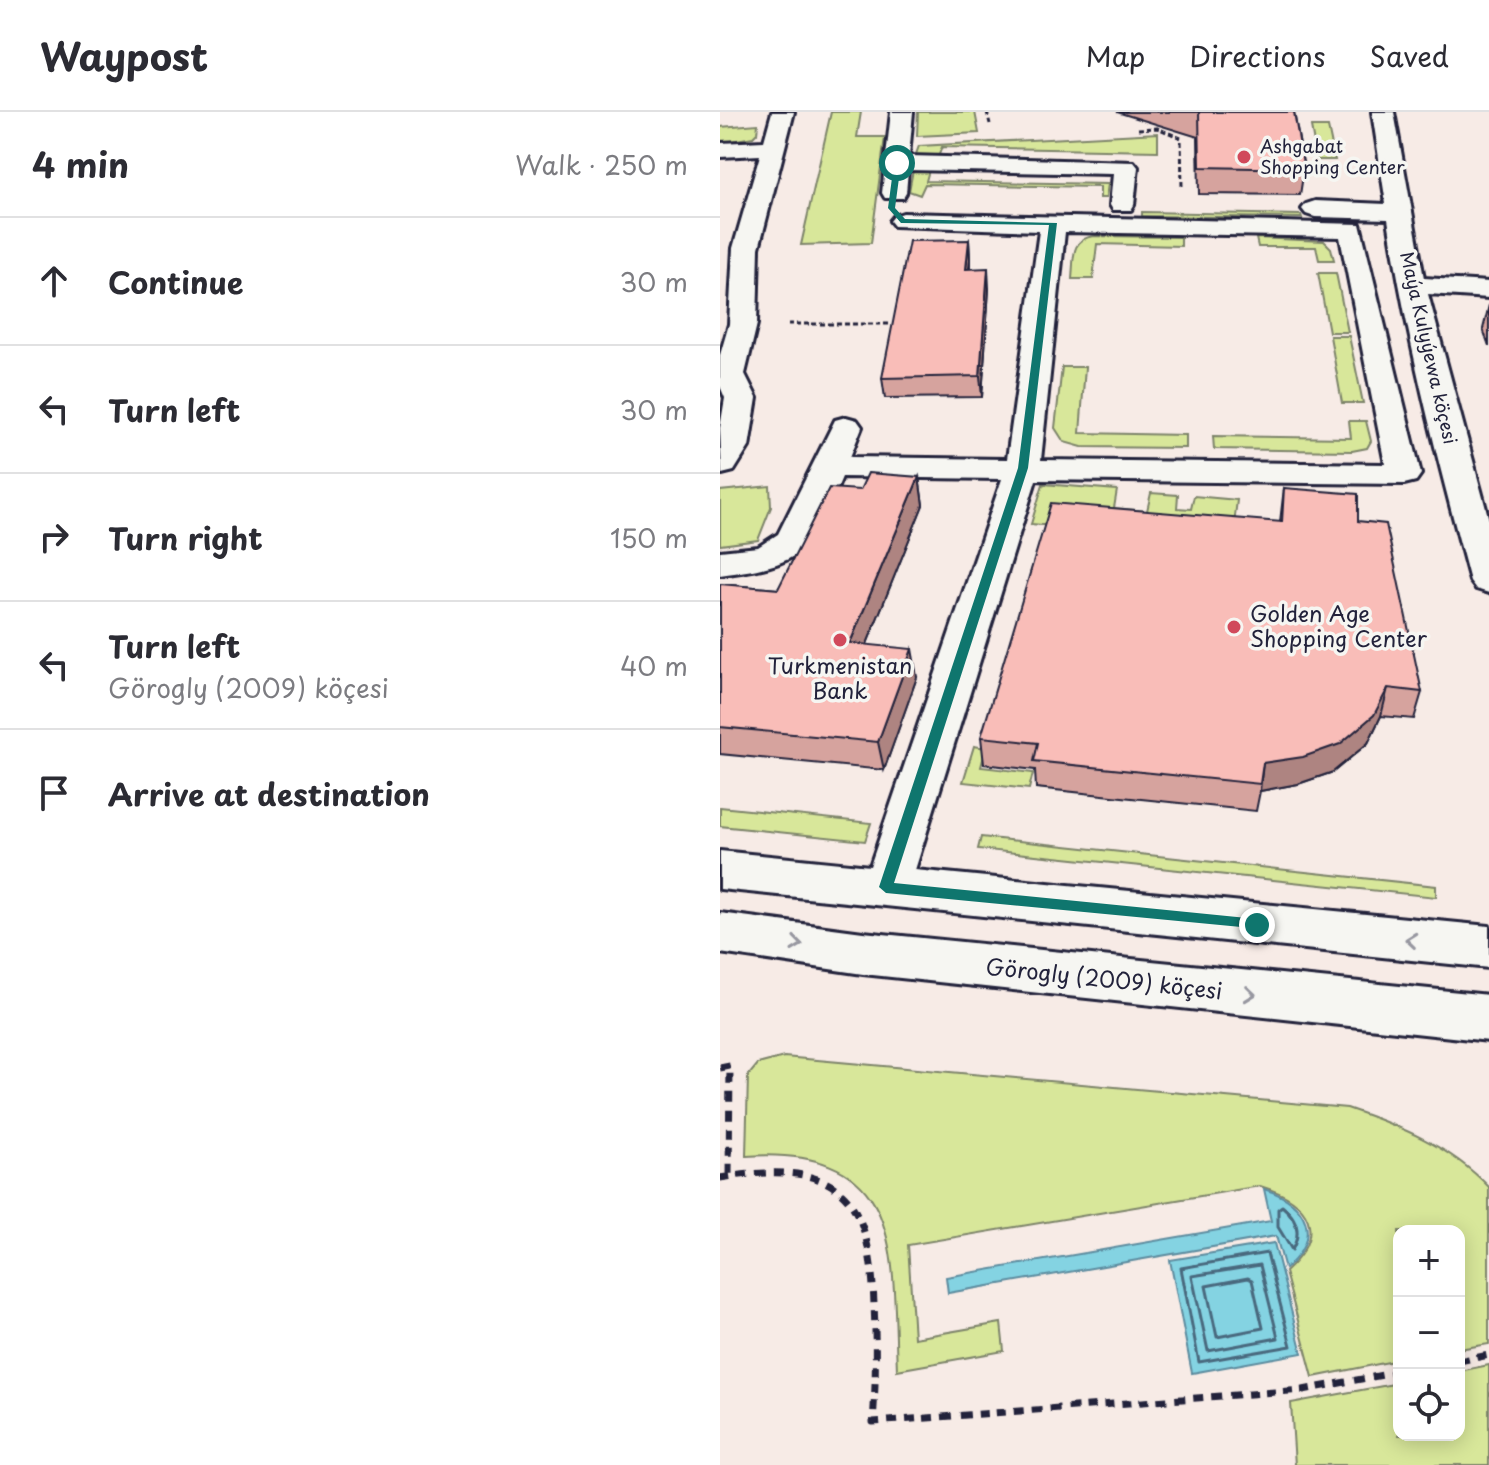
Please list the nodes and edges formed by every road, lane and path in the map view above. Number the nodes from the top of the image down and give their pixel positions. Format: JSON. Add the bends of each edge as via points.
{"nodes":[{"id":1,"x":783,"y":112,"type":"edge"},
{"id":2,"x":902,"y":112,"type":"edge"},
{"id":3,"x":1383,"y":112,"type":"edge"},
{"id":4,"x":772,"y":147,"type":"junction"},
{"id":5,"x":720,"y":150,"type":"edge"},
{"id":6,"x":897,"y":163,"type":"junction"},
{"id":7,"x":1122,"y":205,"type":"junction"},
{"id":8,"x":898,"y":212,"type":"junction"},
{"id":9,"x":1398,"y":212,"type":"junction"},
{"id":10,"x":1053,"y":223,"type":"junction"},
{"id":11,"x":1412,"y":285,"type":"junction"},
{"id":12,"x":1489,"y":290,"type":"edge"},
{"id":13,"x":743,"y":324,"type":"junction"},
{"id":14,"x":899,"y":324,"type":"edge"},
{"id":15,"x":846,"y":427,"type":"dead end"},
{"id":16,"x":1453,"y":456,"type":"junction"},
{"id":17,"x":1489,"y":457,"type":"edge"},
{"id":18,"x":722,"y":464,"type":"dead end"},
{"id":19,"x":828,"y":467,"type":"junction"},
{"id":20,"x":1023,"y":468,"type":"junction"},
{"id":21,"x":720,"y":563,"type":"edge"},
{"id":22,"x":1489,"y":581,"type":"edge"},
{"id":23,"x":720,"y":870,"type":"edge"},
{"id":24,"x":886,"y":887,"type":"junction"},
{"id":25,"x":720,"y":933,"type":"edge"},
{"id":26,"x":1489,"y":947,"type":"edge"},
{"id":27,"x":1489,"y":1018,"type":"edge"},
{"id":28,"x":720,"y":1068,"type":"edge"},
{"id":29,"x":724,"y":1177,"type":"edge"},
{"id":30,"x":1489,"y":1355,"type":"edge"},
{"id":31,"x":1465,"y":1360,"type":"edge"},
{"id":32,"x":1393,"y":1373,"type":"edge"}],
"edges":[{"from":1,"to":4,"type":"street"},
{"from":2,"to":6,"type":"street"},
{"from":3,"to":9,"type":"street","name":"Maýa Kulyýewa köçesi"},
{"from":4,"to":5,"type":"street"},
{"from":4,"to":13,"type":"street","via":[[746,248]]},
{"from":6,"to":7,"type":"street","via":[[1126,167]]},
{"from":6,"to":8,"type":"street"},
{"from":7,"to":8,"type":"street"},
{"from":7,"to":9,"type":"street"},
{"from":8,"to":10,"type":"street"},
{"from":9,"to":11,"type":"street","name":"Maýa Kulyýewa köçesi"},
{"from":10,"to":20,"type":"street"},
{"from":10,"to":20,"type":"street","via":[[1351,229],[1404,474]]},
{"from":11,"to":12,"type":"street"},
{"from":11,"to":16,"type":"street","name":"Maýa Kulyýewa köçesi"},
{"from":13,"to":14,"type":"path"},
{"from":13,"to":18,"type":"street","via":[[730,374],[741,398],[733,447]]},
{"from":15,"to":19,"type":"street"},
{"from":16,"to":17,"type":"street"},
{"from":16,"to":22,"type":"street","name":"Maýa Kulyýewa köçesi"},
{"from":19,"to":20,"type":"street"},
{"from":19,"to":21,"type":"street","via":[[797,534],[783,549],[765,558]]},
{"from":20,"to":24,"type":"street"},
{"from":23,"to":24,"type":"street"},
{"from":26,"to":24,"type":"street","one_way":true},
{"from":25,"to":27,"type":"street","name":"Görogly (2009) köçesi","one_way":true,"via":[[863,953]]},
{"from":28,"to":29,"type":"path","via":[[730,1066]]},
{"from":29,"to":32,"type":"path","via":[[767,1172],[807,1176],[841,1194],[861,1218],[872,1259],[877,1374],[873,1422],[1303,1390]]},
{"from":30,"to":31,"type":"path"}]}
